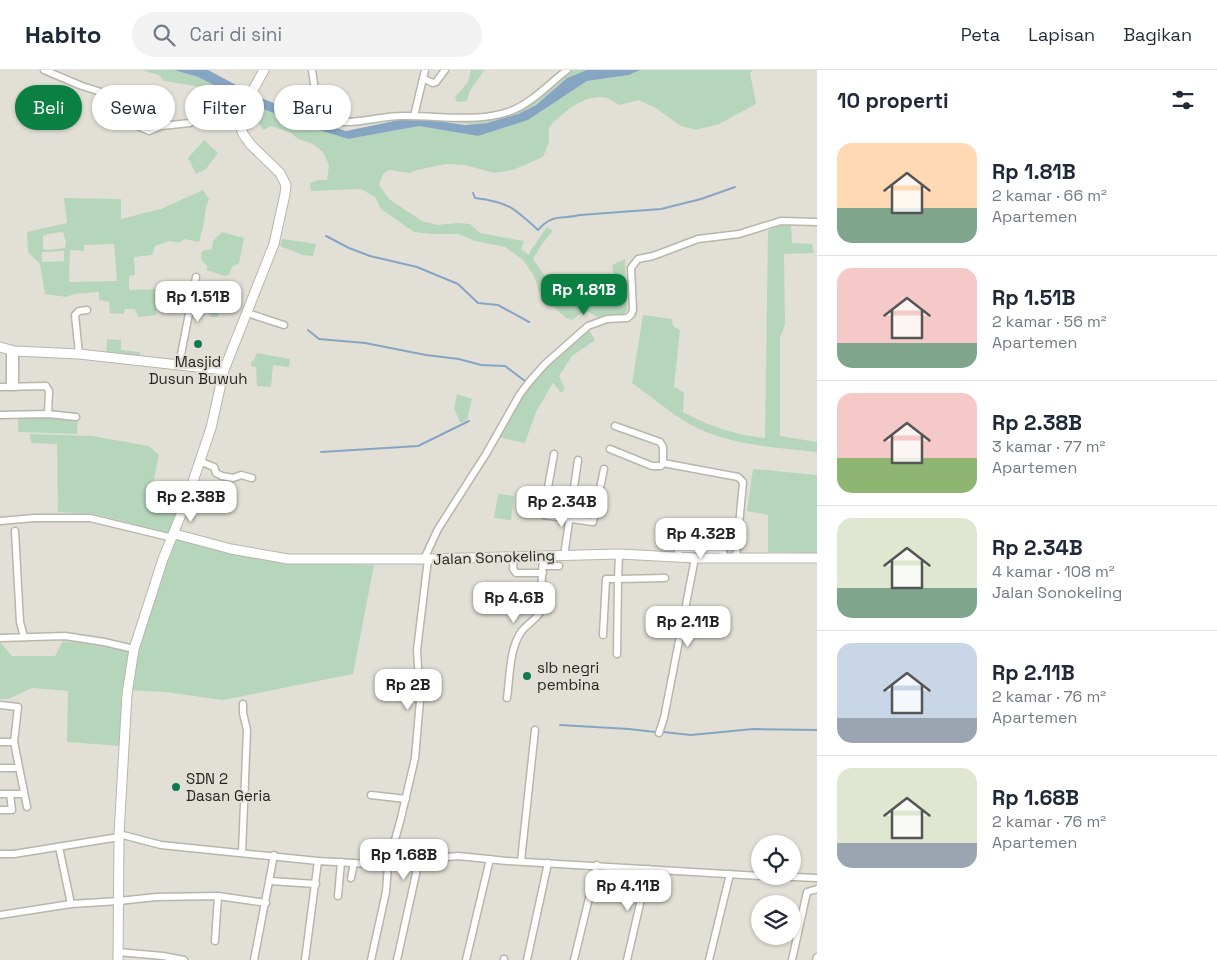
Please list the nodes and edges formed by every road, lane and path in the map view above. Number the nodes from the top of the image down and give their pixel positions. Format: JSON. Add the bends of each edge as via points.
{"nodes":[{"id":1,"x":44,"y":70,"type":"edge"},
{"id":2,"x":264,"y":70,"type":"edge"},
{"id":3,"x":312,"y":70,"type":"edge"},
{"id":4,"x":425,"y":70,"type":"edge"},
{"id":5,"x":445,"y":70,"type":"edge"},
{"id":6,"x":567,"y":70,"type":"edge"},
{"id":7,"x":424,"y":79,"type":"junction"},
{"id":8,"x":256,"y":85,"type":"edge"},
{"id":9,"x":414,"y":116,"type":"junction"},
{"id":10,"x":185,"y":124,"type":"edge"},
{"id":11,"x":241,"y":130,"type":"edge"},
{"id":12,"x":817,"y":222,"type":"edge"},
{"id":13,"x":196,"y":277,"type":"dead end"},
{"id":14,"x":87,"y":310,"type":"dead end"},
{"id":15,"x":247,"y":313,"type":"junction"},
{"id":16,"x":284,"y":325,"type":"dead end"},
{"id":17,"x":0,"y":347,"type":"edge"},
{"id":18,"x":12,"y":350,"type":"junction"},
{"id":19,"x":79,"y":354,"type":"junction"},
{"id":20,"x":179,"y":365,"type":"junction"},
{"id":21,"x":224,"y":370,"type":"junction"},
{"id":22,"x":0,"y":387,"type":"edge"},
{"id":23,"x":13,"y":387,"type":"junction"},
{"id":24,"x":0,"y":414,"type":"edge"},
{"id":25,"x":48,"y":414,"type":"junction"},
{"id":26,"x":76,"y":417,"type":"dead end"},
{"id":27,"x":615,"y":426,"type":"dead end"},
{"id":28,"x":610,"y":449,"type":"dead end"},
{"id":29,"x":554,"y":454,"type":"dead end"},
{"id":30,"x":578,"y":460,"type":"dead end"},
{"id":31,"x":200,"y":461,"type":"junction"},
{"id":32,"x":663,"y":463,"type":"junction"},
{"id":33,"x":604,"y":469,"type":"dead end"},
{"id":34,"x":252,"y":478,"type":"dead end"},
{"id":35,"x":570,"y":519,"type":"junction"},
{"id":36,"x":0,"y":521,"type":"edge"},
{"id":37,"x":15,"y":532,"type":"dead end"},
{"id":38,"x":174,"y":536,"type":"junction"},
{"id":39,"x":619,"y":554,"type":"junction"},
{"id":40,"x":543,"y":556,"type":"junction"},
{"id":41,"x":564,"y":556,"type":"junction"},
{"id":42,"x":514,"y":557,"type":"junction"},
{"id":43,"x":678,"y":557,"type":"junction"},
{"id":44,"x":695,"y":558,"type":"junction"},
{"id":45,"x":724,"y":558,"type":"junction"},
{"id":46,"x":736,"y":558,"type":"junction"},
{"id":47,"x":817,"y":558,"type":"edge"},
{"id":48,"x":426,"y":559,"type":"junction"},
{"id":49,"x":559,"y":566,"type":"dead end"},
{"id":50,"x":543,"y":570,"type":"junction"},
{"id":51,"x":665,"y":578,"type":"dead end"},
{"id":52,"x":618,"y":579,"type":"junction"},
{"id":53,"x":603,"y":635,"type":"dead end"},
{"id":54,"x":24,"y":637,"type":"junction"},
{"id":55,"x":0,"y":638,"type":"edge"},
{"id":56,"x":134,"y":649,"type":"junction"},
{"id":57,"x":617,"y":654,"type":"dead end"},
{"id":58,"x":507,"y":698,"type":"dead end"},
{"id":59,"x":243,"y":704,"type":"dead end"},
{"id":60,"x":0,"y":705,"type":"edge"},
{"id":61,"x":535,"y":730,"type":"dead end"},
{"id":62,"x":659,"y":733,"type":"dead end"},
{"id":63,"x":0,"y":742,"type":"edge"},
{"id":64,"x":14,"y":742,"type":"junction"},
{"id":65,"x":0,"y":768,"type":"edge"},
{"id":66,"x":19,"y":768,"type":"junction"},
{"id":67,"x":0,"y":794,"type":"edge"},
{"id":68,"x":10,"y":794,"type":"junction"},
{"id":69,"x":24,"y":794,"type":"junction"},
{"id":70,"x":371,"y":795,"type":"dead end"},
{"id":71,"x":406,"y":799,"type":"junction"},
{"id":72,"x":27,"y":807,"type":"dead end"},
{"id":73,"x":0,"y":810,"type":"edge"},
{"id":74,"x":119,"y":835,"type":"junction"},
{"id":75,"x":59,"y":847,"type":"junction"},
{"id":76,"x":242,"y":853,"type":"junction"},
{"id":77,"x":0,"y":854,"type":"edge"},
{"id":78,"x":274,"y":855,"type":"junction"},
{"id":79,"x":490,"y":859,"type":"junction"},
{"id":80,"x":419,"y":860,"type":"junction"},
{"id":81,"x":318,"y":861,"type":"junction"},
{"id":82,"x":521,"y":861,"type":"junction"},
{"id":83,"x":341,"y":862,"type":"junction"},
{"id":84,"x":354,"y":863,"type":"junction"},
{"id":85,"x":548,"y":863,"type":"junction"},
{"id":86,"x":388,"y":864,"type":"junction"},
{"id":87,"x":597,"y":865,"type":"junction"},
{"id":88,"x":648,"y":869,"type":"junction"},
{"id":89,"x":730,"y":874,"type":"junction"},
{"id":90,"x":751,"y":875,"type":"edge"},
{"id":91,"x":801,"y":877,"type":"edge"},
{"id":92,"x":351,"y":878,"type":"dead end"},
{"id":93,"x":817,"y":878,"type":"edge"},
{"id":94,"x":270,"y":881,"type":"junction"},
{"id":95,"x":316,"y":884,"type":"junction"},
{"id":96,"x":817,"y":890,"type":"edge"},
{"id":97,"x":218,"y":896,"type":"junction"},
{"id":98,"x":338,"y":896,"type":"dead end"},
{"id":99,"x":119,"y":901,"type":"junction"},
{"id":100,"x":266,"y":903,"type":"junction"},
{"id":101,"x":71,"y":904,"type":"junction"},
{"id":102,"x":0,"y":915,"type":"edge"},
{"id":103,"x":215,"y":941,"type":"dead end"},
{"id":104,"x":118,"y":956,"type":"edge"},
{"id":105,"x":184,"y":960,"type":"edge"},
{"id":106,"x":254,"y":960,"type":"edge"},
{"id":107,"x":306,"y":960,"type":"edge"},
{"id":108,"x":371,"y":960,"type":"edge"},
{"id":109,"x":397,"y":960,"type":"edge"},
{"id":110,"x":466,"y":960,"type":"edge"},
{"id":111,"x":527,"y":960,"type":"edge"},
{"id":112,"x":574,"y":960,"type":"edge"},
{"id":113,"x":627,"y":960,"type":"edge"},
{"id":114,"x":709,"y":960,"type":"edge"},
{"id":115,"x":792,"y":960,"type":"edge"}],
"edges":[{"from":1,"to":10,"type":"street","via":[[101,92],[116,116],[149,131]]},
{"from":2,"to":8,"type":"street"},
{"from":3,"to":9,"type":"street","via":[[318,110],[329,120]]},
{"from":4,"to":7,"type":"street"},
{"from":5,"to":7,"type":"street","via":[[436,82]]},
{"from":6,"to":9,"type":"street","via":[[527,102],[506,112],[479,117]]},
{"from":7,"to":9,"type":"street"},
{"from":11,"to":15,"type":"street","via":[[280,173],[286,185],[274,244]]},
{"from":12,"to":48,"type":"street","via":[[781,221],[738,234],[698,239],[636,260],[631,271],[631,315],[625,319],[607,318],[588,326],[530,380],[438,529]]},
{"from":13,"to":20,"type":"street"},
{"from":14,"to":19,"type":"street","via":[[78,311],[75,315]]},
{"from":15,"to":16,"type":"street"},
{"from":15,"to":21,"type":"street"},
{"from":17,"to":18,"type":"street"},
{"from":18,"to":19,"type":"street"},
{"from":18,"to":23,"type":"street"},
{"from":19,"to":20,"type":"street"},
{"from":20,"to":21,"type":"street"},
{"from":21,"to":31,"type":"street"},
{"from":22,"to":23,"type":"street"},
{"from":23,"to":25,"type":"street","via":[[46,386],[49,391]]},
{"from":24,"to":25,"type":"street"},
{"from":25,"to":26,"type":"street"},
{"from":27,"to":32,"type":"street","via":[[660,442]]},
{"from":28,"to":32,"type":"street","via":[[652,466]]},
{"from":29,"to":35,"type":"street","via":[[543,515]]},
{"from":30,"to":35,"type":"street"},
{"from":31,"to":34,"type":"street","via":[[214,467],[222,476]]},
{"from":31,"to":38,"type":"street"},
{"from":32,"to":46,"type":"street","via":[[738,476],[743,482]]},
{"from":33,"to":35,"type":"street","via":[[594,522]]},
{"from":35,"to":41,"type":"street"},
{"from":36,"to":38,"type":"street","via":[[90,518]]},
{"from":37,"to":54,"type":"street","via":[[20,622]]},
{"from":38,"to":48,"type":"street","name":"Jalan Sonokeling","via":[[288,559]]},
{"from":38,"to":56,"type":"street"},
{"from":39,"to":41,"type":"street","name":"Jalan Sonokeling"},
{"from":39,"to":43,"type":"street","name":"Jalan Sonokeling"},
{"from":39,"to":52,"type":"street"},
{"from":40,"to":41,"type":"street","name":"Jalan Sonokeling"},
{"from":40,"to":42,"type":"street","name":"Jalan Sonokeling"},
{"from":40,"to":50,"type":"street"},
{"from":42,"to":48,"type":"street","name":"Jalan Sonokeling"},
{"from":42,"to":50,"type":"street","via":[[516,573]]},
{"from":43,"to":44,"type":"street","name":"Jalan Sonokeling"},
{"from":43,"to":45,"type":"street","via":[[680,549],[723,550]]},
{"from":44,"to":45,"type":"street","name":"Jalan Sonokeling"},
{"from":44,"to":62,"type":"street"},
{"from":45,"to":46,"type":"street","name":"Jalan Sonokeling"},
{"from":46,"to":47,"type":"street","name":"Jalan Sonokeling"},
{"from":48,"to":71,"type":"street","via":[[417,650],[420,700],[415,758]]},
{"from":49,"to":50,"type":"street"},
{"from":50,"to":58,"type":"street","via":[[540,612],[515,643]]},
{"from":51,"to":52,"type":"street"},
{"from":52,"to":53,"type":"street","via":[[606,579]]},
{"from":52,"to":57,"type":"street"},
{"from":54,"to":55,"type":"street"},
{"from":54,"to":56,"type":"street","via":[[65,636]]},
{"from":56,"to":74,"type":"street","via":[[127,694]]},
{"from":59,"to":76,"type":"street","via":[[247,730]]},
{"from":60,"to":64,"type":"street","via":[[18,707]]},
{"from":61,"to":82,"type":"street"},
{"from":63,"to":64,"type":"street"},
{"from":64,"to":66,"type":"street"},
{"from":65,"to":66,"type":"street"},
{"from":66,"to":69,"type":"street"},
{"from":67,"to":68,"type":"street"},
{"from":68,"to":69,"type":"street"},
{"from":68,"to":73,"type":"street","via":[[12,810]]},
{"from":69,"to":72,"type":"street"},
{"from":70,"to":71,"type":"street"},
{"from":71,"to":86,"type":"street"},
{"from":74,"to":75,"type":"street"},
{"from":74,"to":76,"type":"street","via":[[161,846]]},
{"from":74,"to":99,"type":"street"},
{"from":75,"to":77,"type":"street"},
{"from":75,"to":101,"type":"street"},
{"from":76,"to":78,"type":"street"},
{"from":78,"to":81,"type":"street"},
{"from":78,"to":94,"type":"street"},
{"from":79,"to":80,"type":"street","via":[[458,856]]},
{"from":79,"to":82,"type":"street"},
{"from":79,"to":110,"type":"street"},
{"from":80,"to":86,"type":"street"},
{"from":80,"to":109,"type":"street"},
{"from":81,"to":83,"type":"street"},
{"from":81,"to":95,"type":"street"},
{"from":82,"to":85,"type":"street"},
{"from":83,"to":84,"type":"street"},
{"from":83,"to":98,"type":"street"},
{"from":84,"to":86,"type":"street"},
{"from":84,"to":92,"type":"street"},
{"from":85,"to":87,"type":"street"},
{"from":85,"to":111,"type":"street"},
{"from":86,"to":108,"type":"street","via":[[386,892]]},
{"from":87,"to":88,"type":"street"},
{"from":87,"to":112,"type":"street"},
{"from":88,"to":89,"type":"street"},
{"from":88,"to":113,"type":"street"},
{"from":89,"to":90,"type":"street"},
{"from":89,"to":114,"type":"street"},
{"from":91,"to":93,"type":"street"},
{"from":94,"to":95,"type":"street"},
{"from":94,"to":100,"type":"street"},
{"from":95,"to":107,"type":"street"},
{"from":96,"to":115,"type":"street","via":[[807,892]]},
{"from":97,"to":99,"type":"street"},
{"from":97,"to":100,"type":"street"},
{"from":97,"to":103,"type":"street"},
{"from":99,"to":101,"type":"street"},
{"from":99,"to":104,"type":"street"},
{"from":100,"to":106,"type":"street"},
{"from":101,"to":102,"type":"street"},
{"from":104,"to":105,"type":"street","via":[[162,956]]}]}
